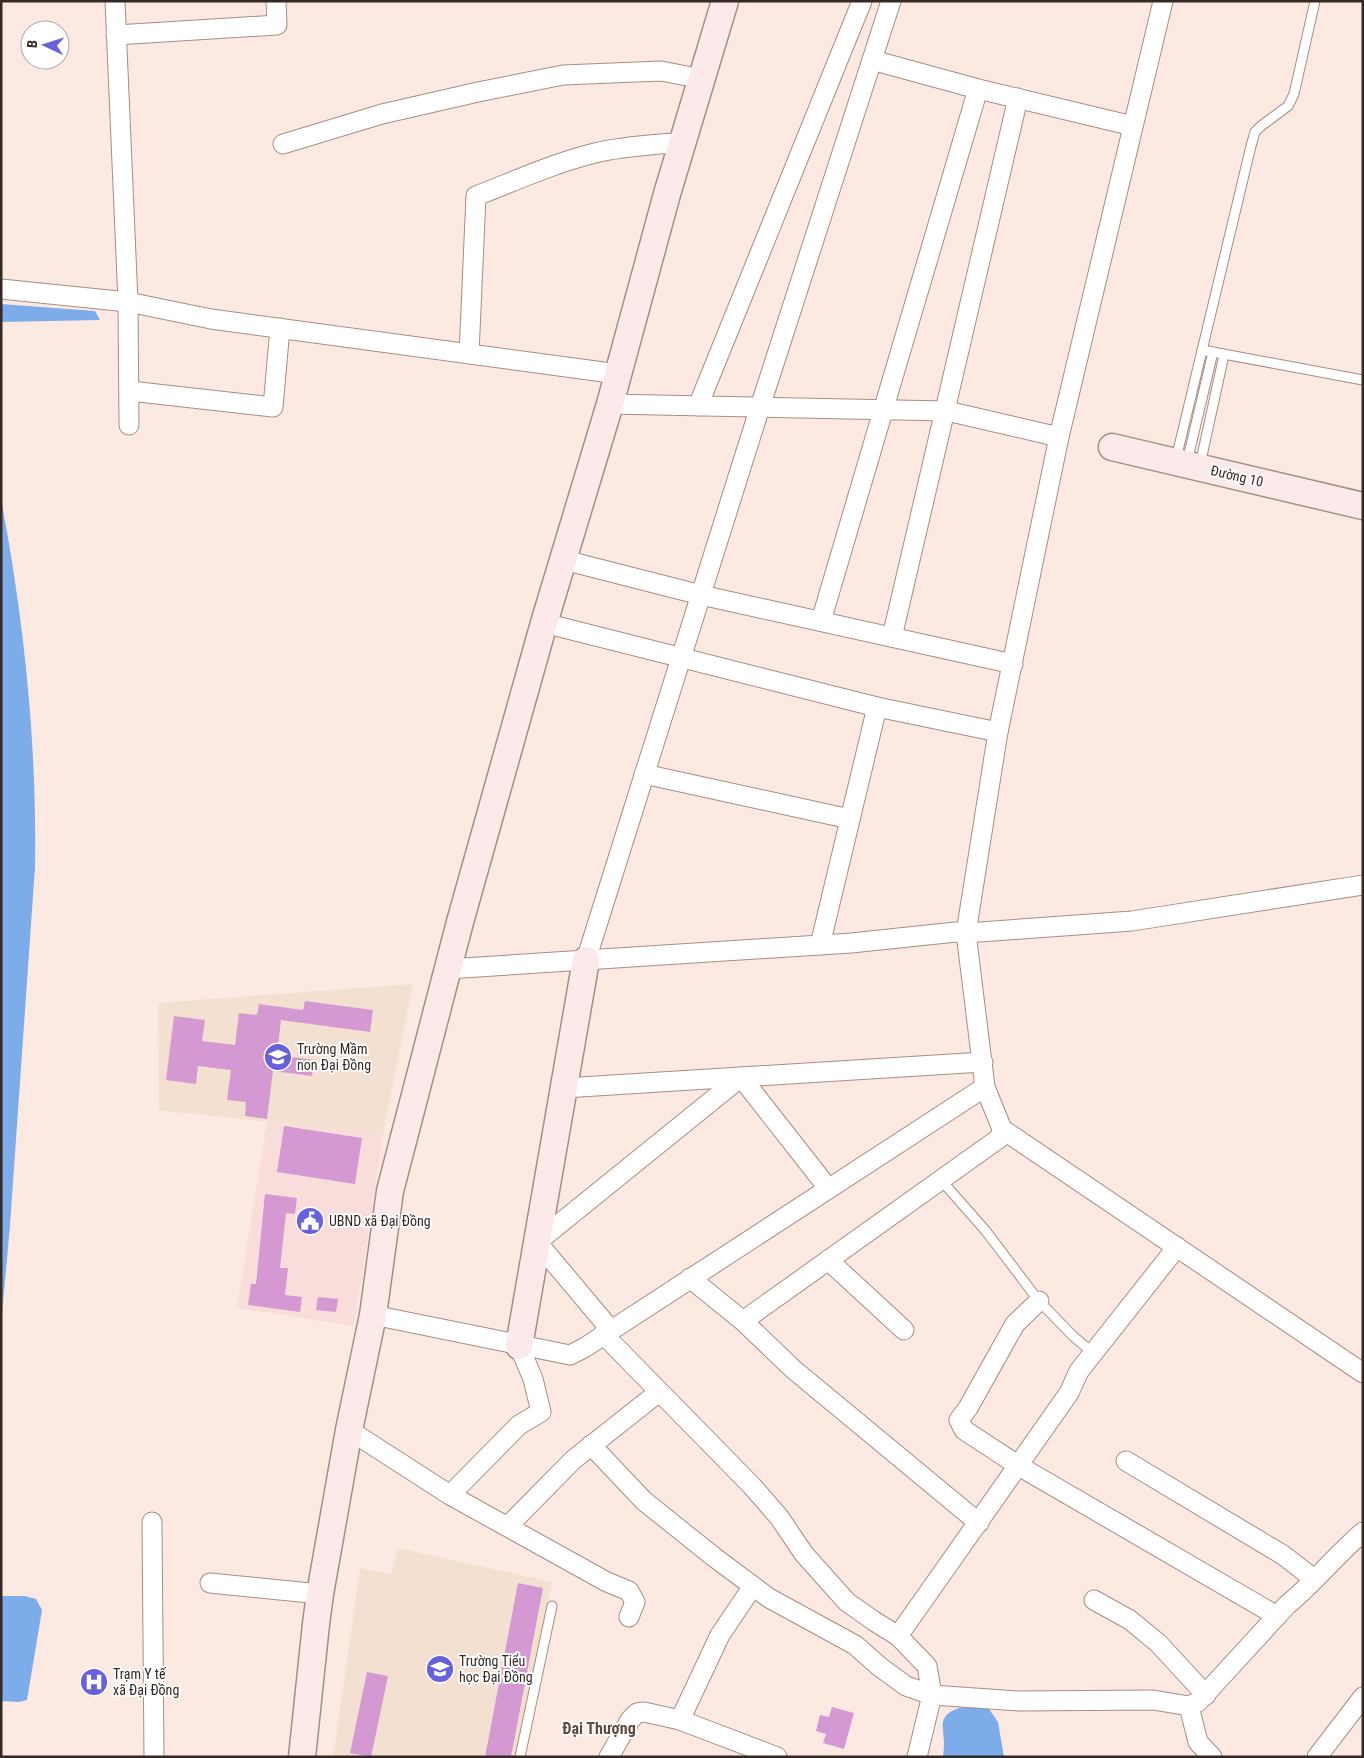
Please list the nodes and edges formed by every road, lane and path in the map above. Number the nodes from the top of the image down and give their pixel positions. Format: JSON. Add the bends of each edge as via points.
{"nodes":[{"id":1,"x":115,"y":1,"type":"edge"},
{"id":2,"x":276,"y":1,"type":"edge"},
{"id":3,"x":725,"y":1,"type":"edge"},
{"id":4,"x":862,"y":1,"type":"edge"},
{"id":5,"x":890,"y":1,"type":"edge"},
{"id":6,"x":1315,"y":1,"type":"edge"},
{"id":7,"x":1158,"y":2,"type":"edge"},
{"id":8,"x":116,"y":34,"type":"junction"},
{"id":9,"x":872,"y":60,"type":"junction"},
{"id":10,"x":702,"y":79,"type":"junction"},
{"id":11,"x":978,"y":89,"type":"junction"},
{"id":12,"x":1018,"y":98,"type":"junction"},
{"id":13,"x":1133,"y":126,"type":"junction"},
{"id":14,"x":682,"y":142,"type":"junction"},
{"id":15,"x":283,"y":144,"type":"dead end"},
{"id":16,"x":1,"y":289,"type":"edge"},
{"id":17,"x":128,"y":302,"type":"junction"},
{"id":18,"x":280,"y":328,"type":"junction"},
{"id":19,"x":1202,"y":350,"type":"junction"},
{"id":20,"x":1213,"y":352,"type":"junction"},
{"id":21,"x":469,"y":354,"type":"junction"},
{"id":22,"x":1224,"y":355,"type":"junction"},
{"id":23,"x":618,"y":374,"type":"junction"},
{"id":24,"x":1363,"y":380,"type":"edge"},
{"id":25,"x":130,"y":391,"type":"junction"},
{"id":26,"x":610,"y":404,"type":"junction"},
{"id":27,"x":698,"y":406,"type":"junction"},
{"id":28,"x":760,"y":407,"type":"junction"},
{"id":29,"x":883,"y":410,"type":"junction"},
{"id":30,"x":945,"y":410,"type":"junction"},
{"id":31,"x":129,"y":425,"type":"dead end"},
{"id":32,"x":1059,"y":437,"type":"junction"},
{"id":33,"x":1112,"y":447,"type":"dead end"},
{"id":34,"x":1187,"y":464,"type":"junction"},
{"id":35,"x":1363,"y":506,"type":"edge"},
{"id":36,"x":564,"y":560,"type":"junction"},
{"id":37,"x":701,"y":595,"type":"junction"},
{"id":38,"x":821,"y":621,"type":"junction"},
{"id":39,"x":544,"y":623,"type":"junction"},
{"id":40,"x":892,"y":637,"type":"junction"},
{"id":41,"x":680,"y":658,"type":"junction"},
{"id":42,"x":1013,"y":664,"type":"junction"},
{"id":43,"x":877,"y":707,"type":"junction"},
{"id":44,"x":998,"y":732,"type":"junction"},
{"id":45,"x":644,"y":774,"type":"junction"},
{"id":46,"x":850,"y":819,"type":"junction"},
{"id":47,"x":1363,"y":885,"type":"edge"},
{"id":48,"x":966,"y":933,"type":"junction"},
{"id":49,"x":820,"y":945,"type":"junction"},
{"id":50,"x":586,"y":960,"type":"junction"},
{"id":51,"x":447,"y":969,"type":"junction"},
{"id":52,"x":982,"y":1062,"type":"junction"},
{"id":53,"x":741,"y":1077,"type":"junction"},
{"id":54,"x":985,"y":1087,"type":"junction"},
{"id":55,"x":564,"y":1088,"type":"junction"},
{"id":56,"x":1002,"y":1129,"type":"junction"},
{"id":57,"x":941,"y":1180,"type":"junction"},
{"id":58,"x":828,"y":1188,"type":"junction"},
{"id":59,"x":537,"y":1242,"type":"junction"},
{"id":60,"x":1177,"y":1247,"type":"junction"},
{"id":61,"x":828,"y":1260,"type":"junction"},
{"id":62,"x":690,"y":1278,"type":"junction"},
{"id":63,"x":1039,"y":1301,"type":"junction"},
{"id":64,"x":373,"y":1315,"type":"junction"},
{"id":65,"x":743,"y":1321,"type":"junction"},
{"id":66,"x":904,"y":1330,"type":"dead end"},
{"id":67,"x":607,"y":1332,"type":"junction"},
{"id":68,"x":519,"y":1346,"type":"junction"},
{"id":69,"x":1093,"y":1353,"type":"junction"},
{"id":70,"x":1363,"y":1373,"type":"edge"},
{"id":71,"x":659,"y":1392,"type":"junction"},
{"id":72,"x":349,"y":1430,"type":"junction"},
{"id":73,"x":591,"y":1445,"type":"junction"},
{"id":74,"x":1126,"y":1461,"type":"dead end"},
{"id":75,"x":1018,"y":1466,"type":"junction"},
{"id":76,"x":450,"y":1494,"type":"junction"},
{"id":77,"x":152,"y":1522,"type":"dead end"},
{"id":78,"x":979,"y":1523,"type":"junction"},
{"id":79,"x":508,"y":1526,"type":"junction"},
{"id":80,"x":1363,"y":1532,"type":"edge"},
{"id":81,"x":1314,"y":1580,"type":"junction"},
{"id":82,"x":210,"y":1583,"type":"dead end"},
{"id":83,"x":753,"y":1586,"type":"junction"},
{"id":84,"x":320,"y":1594,"type":"junction"},
{"id":85,"x":1094,"y":1600,"type":"dead end"},
{"id":86,"x":552,"y":1606,"type":"dead end"},
{"id":87,"x":1277,"y":1616,"type":"junction"},
{"id":88,"x":629,"y":1617,"type":"dead end"},
{"id":89,"x":898,"y":1636,"type":"junction"},
{"id":90,"x":932,"y":1695,"type":"junction"},
{"id":91,"x":1206,"y":1695,"type":"junction"},
{"id":92,"x":1363,"y":1697,"type":"edge"},
{"id":93,"x":1189,"y":1706,"type":"junction"},
{"id":94,"x":680,"y":1720,"type":"junction"},
{"id":95,"x":154,"y":1757,"type":"edge"},
{"id":96,"x":302,"y":1757,"type":"edge"},
{"id":97,"x":520,"y":1757,"type":"edge"},
{"id":98,"x":609,"y":1757,"type":"edge"},
{"id":99,"x":777,"y":1757,"type":"edge"},
{"id":100,"x":917,"y":1757,"type":"edge"},
{"id":101,"x":1212,"y":1757,"type":"edge"},
{"id":102,"x":1317,"y":1757,"type":"edge"}],
"edges":[{"from":1,"to":8,"type":"street"},
{"from":2,"to":8,"type":"street","via":[[277,25]]},
{"from":3,"to":10,"type":"main road"},
{"from":4,"to":27,"type":"street"},
{"from":5,"to":9,"type":"street"},
{"from":6,"to":19,"type":"lane","via":[[1294,94],[1288,106],[1255,132]]},
{"from":7,"to":13,"type":"street"},
{"from":8,"to":17,"type":"street"},
{"from":9,"to":11,"type":"street"},
{"from":9,"to":28,"type":"street"},
{"from":10,"to":14,"type":"main road"},
{"from":10,"to":15,"type":"street","via":[[661,71],[563,75],[382,114]]},
{"from":11,"to":12,"type":"street"},
{"from":11,"to":29,"type":"street"},
{"from":12,"to":13,"type":"street"},
{"from":12,"to":30,"type":"street"},
{"from":13,"to":32,"type":"street"},
{"from":14,"to":21,"type":"street","via":[[595,152],[476,196]]},
{"from":14,"to":23,"type":"main road"},
{"from":16,"to":17,"type":"street"},
{"from":17,"to":18,"type":"street","via":[[211,319]]},
{"from":17,"to":25,"type":"street"},
{"from":18,"to":21,"type":"street"},
{"from":18,"to":25,"type":"street","via":[[273,407]]},
{"from":19,"to":20,"type":"lane"},
{"from":19,"to":34,"type":"lane"},
{"from":20,"to":22,"type":"lane"},
{"from":20,"to":34,"type":"lane"},
{"from":21,"to":23,"type":"street"},
{"from":22,"to":24,"type":"lane"},
{"from":22,"to":34,"type":"lane"},
{"from":23,"to":26,"type":"main road"},
{"from":25,"to":31,"type":"street"},
{"from":26,"to":27,"type":"street"},
{"from":26,"to":36,"type":"main road"},
{"from":27,"to":28,"type":"street"},
{"from":28,"to":29,"type":"street"},
{"from":28,"to":37,"type":"street"},
{"from":29,"to":30,"type":"street"},
{"from":29,"to":38,"type":"street"},
{"from":30,"to":32,"type":"street"},
{"from":30,"to":40,"type":"street"},
{"from":32,"to":42,"type":"street"},
{"from":33,"to":34,"type":"main road","name":"Đường 10"},
{"from":34,"to":35,"type":"main road","name":"Đường 10"},
{"from":36,"to":37,"type":"street"},
{"from":36,"to":39,"type":"main road"},
{"from":37,"to":38,"type":"street"},
{"from":37,"to":41,"type":"street"},
{"from":38,"to":40,"type":"street"},
{"from":39,"to":41,"type":"street"},
{"from":39,"to":51,"type":"main road"},
{"from":40,"to":42,"type":"street"},
{"from":41,"to":43,"type":"street"},
{"from":41,"to":45,"type":"street"},
{"from":42,"to":44,"type":"street"},
{"from":43,"to":44,"type":"street"},
{"from":43,"to":46,"type":"street"},
{"from":44,"to":48,"type":"street"},
{"from":45,"to":46,"type":"street"},
{"from":45,"to":50,"type":"street"},
{"from":46,"to":49,"type":"street"},
{"from":47,"to":48,"type":"street","via":[[1132,922]]},
{"from":48,"to":49,"type":"street"},
{"from":48,"to":52,"type":"street"},
{"from":49,"to":50,"type":"street"},
{"from":50,"to":51,"type":"street"},
{"from":50,"to":55,"type":"main road"},
{"from":51,"to":64,"type":"main road","via":[[390,1191]]},
{"from":52,"to":53,"type":"street"},
{"from":52,"to":54,"type":"street"},
{"from":53,"to":55,"type":"street"},
{"from":53,"to":58,"type":"street"},
{"from":53,"to":59,"type":"street"},
{"from":54,"to":56,"type":"street"},
{"from":54,"to":58,"type":"street"},
{"from":55,"to":59,"type":"main road"},
{"from":56,"to":57,"type":"street","via":[[1001,1137]]},
{"from":56,"to":60,"type":"street"},
{"from":57,"to":61,"type":"street"},
{"from":57,"to":63,"type":"lane","via":[[985,1230]]},
{"from":58,"to":62,"type":"street"},
{"from":59,"to":67,"type":"street"},
{"from":59,"to":68,"type":"main road"},
{"from":60,"to":69,"type":"street"},
{"from":60,"to":70,"type":"street"},
{"from":61,"to":65,"type":"street"},
{"from":61,"to":66,"type":"street"},
{"from":62,"to":65,"type":"street"},
{"from":62,"to":67,"type":"street"},
{"from":63,"to":69,"type":"lane"},
{"from":63,"to":75,"type":"street","via":[[1016,1324],[959,1420],[964,1430]]},
{"from":64,"to":68,"type":"street"},
{"from":64,"to":72,"type":"main road"},
{"from":65,"to":78,"type":"street","via":[[793,1369]]},
{"from":67,"to":68,"type":"street","via":[[570,1355]]},
{"from":67,"to":71,"type":"street"},
{"from":68,"to":76,"type":"street","via":[[533,1379],[541,1412],[519,1425]]},
{"from":69,"to":75,"type":"street"},
{"from":71,"to":73,"type":"street"},
{"from":71,"to":89,"type":"street","via":[[752,1486],[804,1554],[847,1602]]},
{"from":72,"to":76,"type":"street"},
{"from":72,"to":84,"type":"main road"},
{"from":73,"to":79,"type":"street"},
{"from":73,"to":83,"type":"street","via":[[644,1501]]},
{"from":74,"to":81,"type":"street","via":[[1283,1555]]},
{"from":75,"to":78,"type":"street"},
{"from":75,"to":87,"type":"street"},
{"from":76,"to":79,"type":"street"},
{"from":77,"to":95,"type":"street"},
{"from":78,"to":89,"type":"street"},
{"from":79,"to":88,"type":"street","via":[[607,1582],[629,1590],[635,1602]]},
{"from":80,"to":81,"type":"street"},
{"from":81,"to":87,"type":"street"},
{"from":82,"to":84,"type":"street"},
{"from":83,"to":90,"type":"street","via":[[855,1645],[906,1686]]},
{"from":83,"to":94,"type":"street","via":[[720,1635]]},
{"from":84,"to":96,"type":"main road"},
{"from":85,"to":91,"type":"street","via":[[1130,1620],[1158,1643]]},
{"from":86,"to":97,"type":"lane"},
{"from":87,"to":91,"type":"street"},
{"from":89,"to":90,"type":"street","via":[[927,1666]]},
{"from":90,"to":93,"type":"street","via":[[1019,1701],[1153,1700]]},
{"from":90,"to":100,"type":"street"},
{"from":91,"to":93,"type":"street"},
{"from":92,"to":102,"type":"street"},
{"from":93,"to":101,"type":"street","via":[[1198,1742]]},
{"from":94,"to":98,"type":"street","via":[[637,1713]]},
{"from":94,"to":99,"type":"street"}]}
